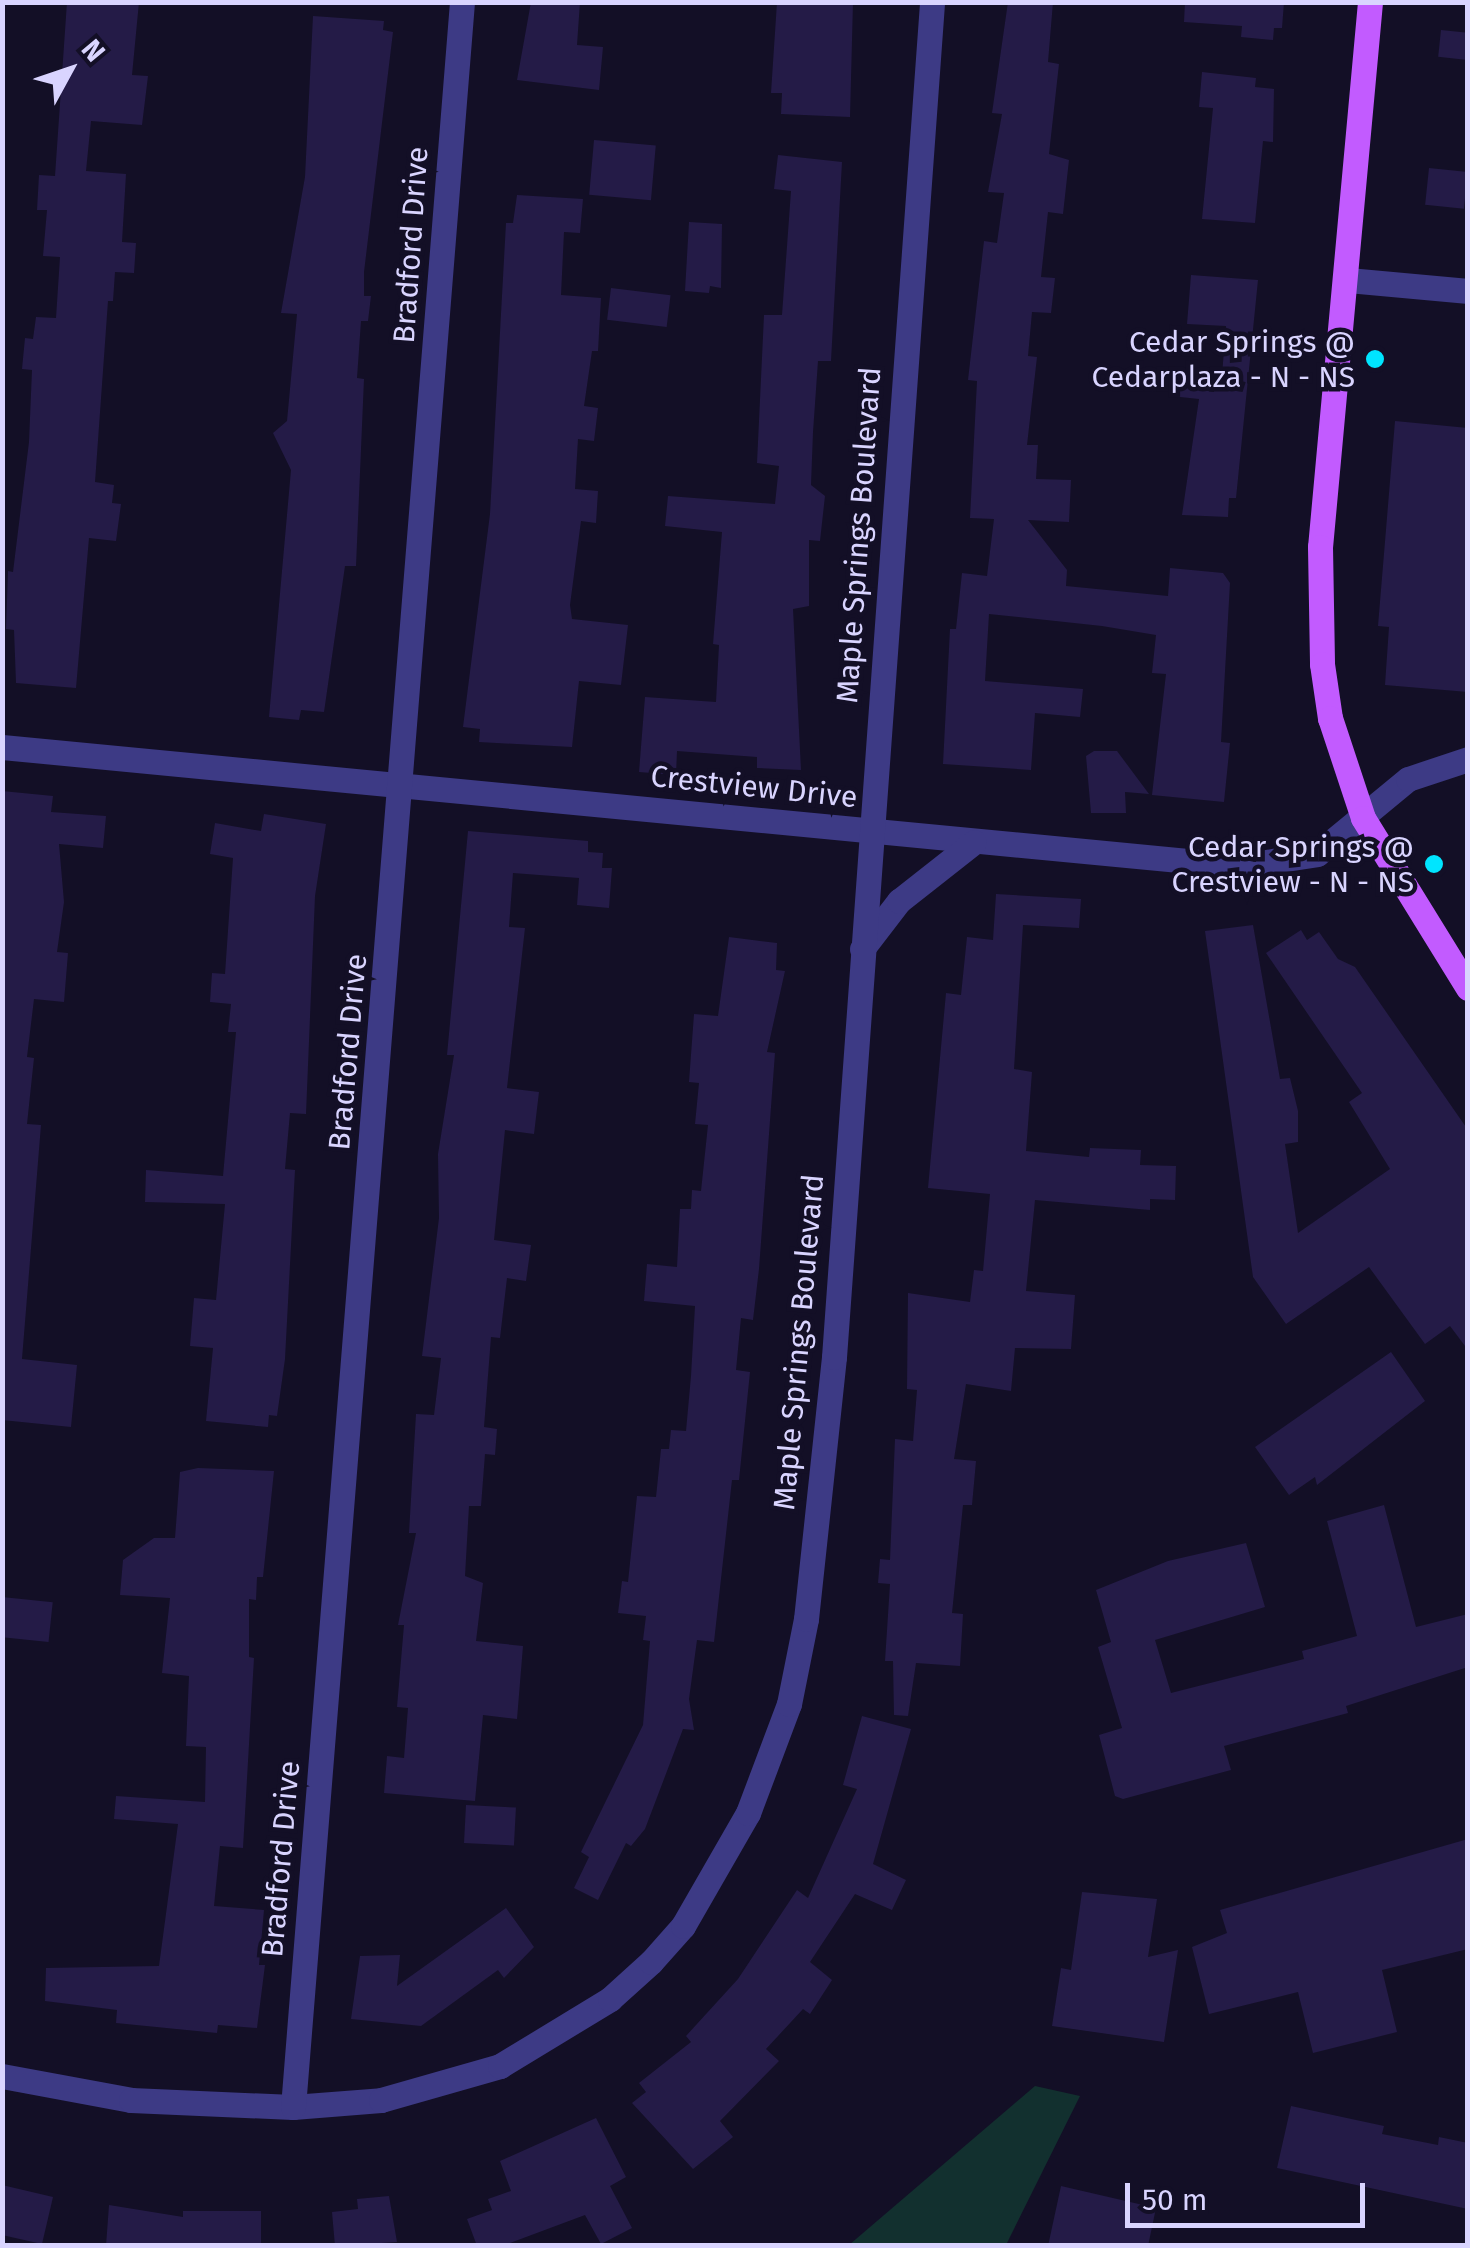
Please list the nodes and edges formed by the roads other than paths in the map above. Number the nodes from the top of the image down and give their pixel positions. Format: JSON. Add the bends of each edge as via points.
{"nodes":[{"id":1,"x":462,"y":2,"type":"edge"},
{"id":2,"x":932,"y":2,"type":"edge"},
{"id":3,"x":1370,"y":2,"type":"edge"},
{"id":4,"x":1348,"y":280,"type":"junction"},
{"id":5,"x":1468,"y":291,"type":"edge"},
{"id":6,"x":2,"y":747,"type":"edge"},
{"id":7,"x":1468,"y":760,"type":"edge"},
{"id":8,"x":404,"y":782,"type":"junction"},
{"id":9,"x":1363,"y":818,"type":"junction"},
{"id":10,"x":870,"y":832,"type":"junction"},
{"id":11,"x":974,"y":842,"type":"junction"},
{"id":12,"x":862,"y":949,"type":"junction"},
{"id":13,"x":1468,"y":988,"type":"edge"},
{"id":14,"x":2,"y":2076,"type":"edge"},
{"id":15,"x":294,"y":2107,"type":"junction"}],
"edges":[{"from":1,"to":8,"type":"street","name":"Bradford Drive"},
{"from":2,"to":10,"type":"street","name":"Maple Springs Boulevard"},
{"from":3,"to":4,"type":"main road"},
{"from":4,"to":5,"type":"street"},
{"from":4,"to":9,"type":"main road","via":[[1319,610],[1330,718]]},
{"from":6,"to":8,"type":"street","name":"Crestview Drive"},
{"from":7,"to":9,"type":"street","name":"Crestview Drive","via":[[1408,779]]},
{"from":8,"to":10,"type":"street","name":"Crestview Drive"},
{"from":8,"to":15,"type":"street","name":"Bradford Drive"},
{"from":9,"to":11,"type":"street","name":"Crestview Drive","via":[[1317,854],[1288,863],[1239,866]]},
{"from":9,"to":13,"type":"main road"},
{"from":10,"to":11,"type":"street","name":"Crestview Drive"},
{"from":10,"to":12,"type":"street","name":"Maple Springs Boulevard"},
{"from":11,"to":12,"type":"street","via":[[899,901]]},
{"from":12,"to":15,"type":"street","name":"Maple Springs Boulevard","via":[[834,1358],[806,1619],[789,1704],[748,1813],[683,1926],[610,1999],[553,2038],[500,2066],[382,2100]]},
{"from":14,"to":15,"type":"street","name":"Maple Springs Boulevard","via":[[131,2100]]}]}
